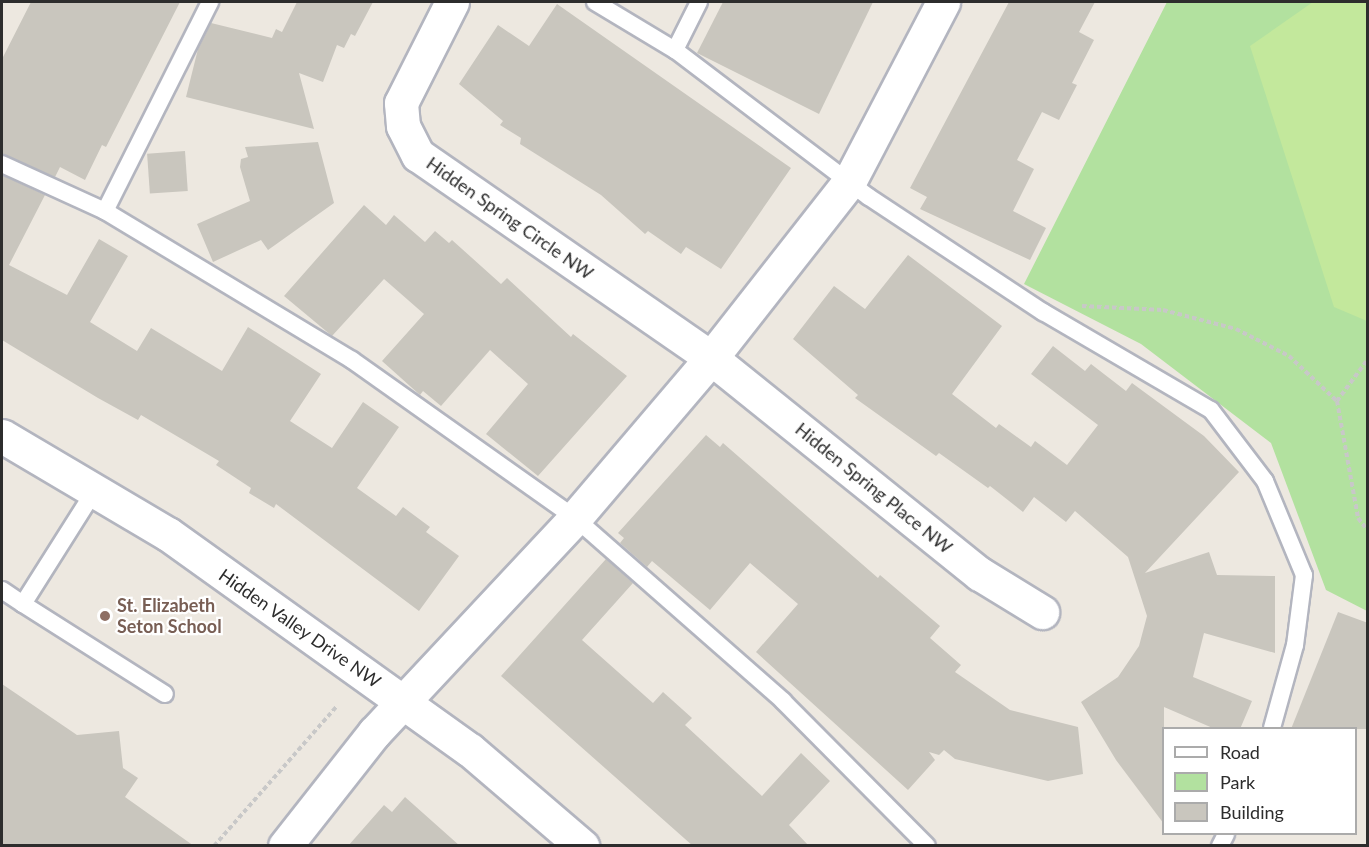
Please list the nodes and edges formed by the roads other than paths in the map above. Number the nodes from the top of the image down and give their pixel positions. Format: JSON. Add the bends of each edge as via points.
{"nodes":[{"id":1,"x":210,"y":2,"type":"edge"},
{"id":2,"x":452,"y":2,"type":"edge"},
{"id":3,"x":594,"y":2,"type":"edge"},
{"id":4,"x":699,"y":2,"type":"edge"},
{"id":5,"x":943,"y":2,"type":"edge"},
{"id":6,"x":675,"y":50,"type":"junction"},
{"id":7,"x":2,"y":164,"type":"edge"},
{"id":8,"x":849,"y":182,"type":"junction"},
{"id":9,"x":105,"y":211,"type":"junction"},
{"id":10,"x":711,"y":358,"type":"junction"},
{"id":11,"x":2,"y":436,"type":"edge"},
{"id":12,"x":95,"y":490,"type":"junction"},
{"id":13,"x":574,"y":518,"type":"junction"},
{"id":14,"x":2,"y":590,"type":"edge"},
{"id":15,"x":23,"y":604,"type":"junction"},
{"id":16,"x":1042,"y":612,"type":"dead end"},
{"id":17,"x":165,"y":694,"type":"dead end"},
{"id":18,"x":403,"y":700,"type":"junction"},
{"id":19,"x":1273,"y":727,"type":"edge"},
{"id":20,"x":285,"y":846,"type":"edge"},
{"id":21,"x":582,"y":846,"type":"edge"},
{"id":22,"x":927,"y":846,"type":"edge"}],
"edges":[{"from":1,"to":9,"type":"lane"},
{"from":2,"to":10,"type":"street","name":"Hidden Spring Circle NW","via":[[401,103],[403,126],[418,155]]},
{"from":3,"to":6,"type":"lane"},
{"from":4,"to":6,"type":"lane"},
{"from":5,"to":8,"type":"street"},
{"from":6,"to":8,"type":"lane"},
{"from":7,"to":9,"type":"lane"},
{"from":8,"to":10,"type":"street"},
{"from":8,"to":19,"type":"lane","via":[[1043,312],[1211,410],[1265,481],[1304,575],[1295,645]]},
{"from":9,"to":13,"type":"lane","via":[[352,360]]},
{"from":10,"to":13,"type":"street"},
{"from":10,"to":16,"type":"street","name":"Hidden Spring Place NW","via":[[981,574]]},
{"from":11,"to":12,"type":"street","name":"Hidden Valley Drive NW"},
{"from":12,"to":15,"type":"lane"},
{"from":12,"to":18,"type":"street","name":"Hidden Valley Drive NW","via":[[168,534]]},
{"from":13,"to":18,"type":"street"},
{"from":13,"to":22,"type":"lane","via":[[783,701]]},
{"from":14,"to":15,"type":"lane"},
{"from":15,"to":17,"type":"lane"},
{"from":18,"to":20,"type":"street"},
{"from":18,"to":21,"type":"street","name":"Hidden Valley Drive NW","via":[[470,750]]}]}
